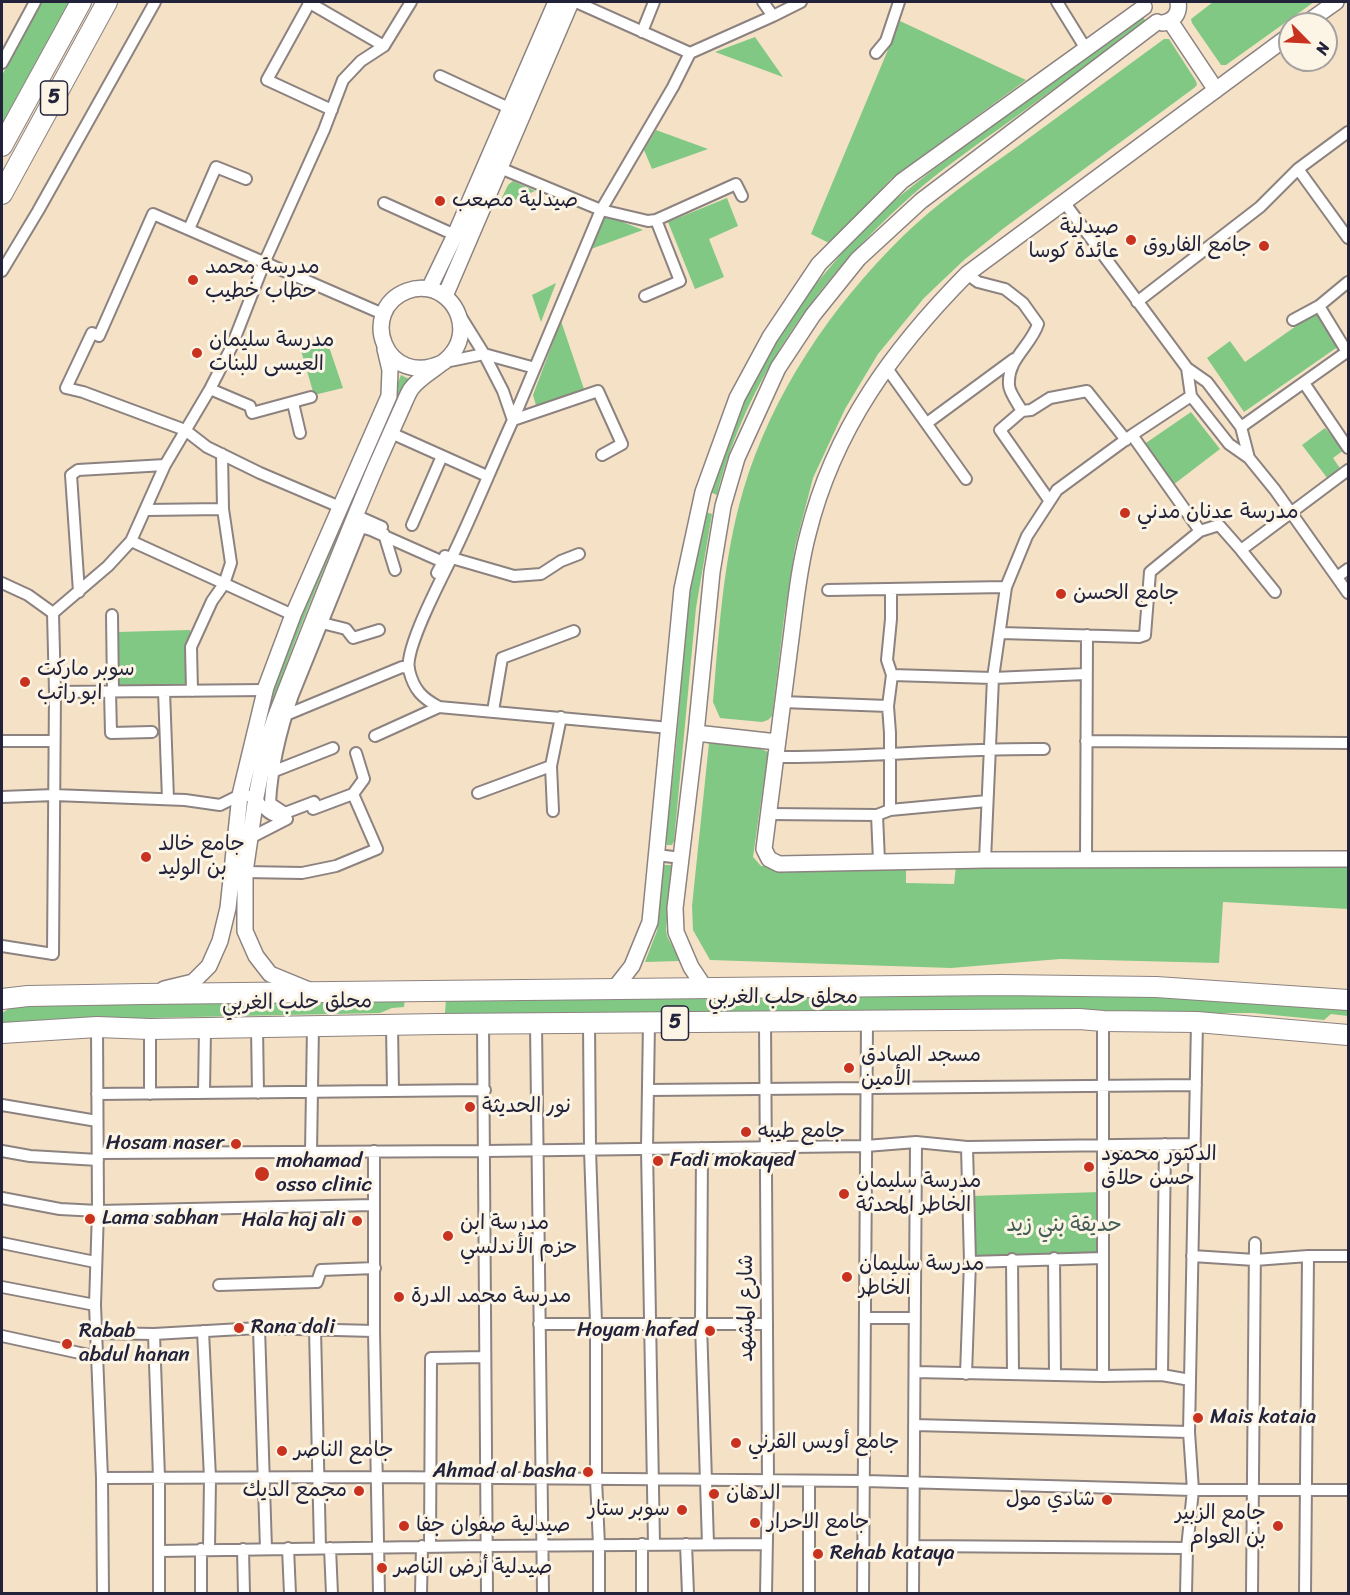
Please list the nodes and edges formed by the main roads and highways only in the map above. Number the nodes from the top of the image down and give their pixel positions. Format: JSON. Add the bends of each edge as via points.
{"nodes":[{"id":1,"x":81,"y":2,"type":"edge"},
{"id":2,"x":107,"y":2,"type":"edge"},
{"id":3,"x":556,"y":2,"type":"edge"},
{"id":4,"x":574,"y":2,"type":"edge"},
{"id":5,"x":1336,"y":2,"type":"edge"},
{"id":6,"x":1180,"y":3,"type":"edge"},
{"id":7,"x":1145,"y":4,"type":"edge"},
{"id":8,"x":1322,"y":12,"type":"edge"},
{"id":9,"x":1164,"y":22,"type":"junction"},
{"id":10,"x":1278,"y":44,"type":"edge"},
{"id":11,"x":1215,"y":90,"type":"junction"},
{"id":12,"x":2,"y":146,"type":"edge"},
{"id":13,"x":2,"y":194,"type":"edge"},
{"id":14,"x":429,"y":289,"type":"junction"},
{"id":15,"x":445,"y":296,"type":"junction"},
{"id":16,"x":383,"y":343,"type":"junction"},
{"id":17,"x":444,"y":362,"type":"junction"},
{"id":18,"x":701,"y":501,"type":"junction"},
{"id":19,"x":723,"y":506,"type":"junction"},
{"id":20,"x":696,"y":733,"type":"junction"},
{"id":21,"x":776,"y":750,"type":"junction"},
{"id":22,"x":248,"y":796,"type":"junction"},
{"id":23,"x":243,"y":836,"type":"junction"},
{"id":24,"x":1348,"y":859,"type":"edge"},
{"id":25,"x":705,"y":988,"type":"junction"},
{"id":26,"x":614,"y":989,"type":"junction"},
{"id":27,"x":413,"y":991,"type":"junction"},
{"id":28,"x":314,"y":992,"type":"junction"},
{"id":29,"x":143,"y":994,"type":"junction"},
{"id":30,"x":1343,"y":998,"type":"edge"},
{"id":31,"x":4,"y":1000,"type":"edge"},
{"id":32,"x":359,"y":1026,"type":"junction"},
{"id":33,"x":2,"y":1033,"type":"edge"},
{"id":34,"x":1348,"y":1035,"type":"edge"}],
"edges":[{"from":1,"to":12,"type":"highway","number":"5"},
{"from":2,"to":13,"type":"highway","number":"5"},
{"from":3,"to":14,"type":"main road"},
{"from":4,"to":15,"type":"main road"},
{"from":5,"to":8,"type":"main road"},
{"from":6,"to":9,"type":"main road","via":[[1178,12]]},
{"from":7,"to":9,"type":"main road","via":[[1149,18]]},
{"from":7,"to":18,"type":"main road","via":[[902,181],[819,264],[770,337],[737,398]]},
{"from":9,"to":11,"type":"main road"},
{"from":9,"to":19,"type":"main road","via":[[921,201],[858,259],[813,315],[778,368],[737,458]]},
{"from":10,"to":11,"type":"main road"},
{"from":11,"to":21,"type":"main road","via":[[967,274],[932,309],[886,367],[833,462],[808,534]]},
{"from":14,"to":15,"type":"main road"},
{"from":14,"to":16,"type":"main road","via":[[418,288],[397,296],[389,304],[383,314]]},
{"from":15,"to":17,"type":"main road","via":[[458,312],[461,325],[460,339]]},
{"from":16,"to":17,"type":"main road","via":[[389,354],[409,368],[433,367]]},
{"from":16,"to":22,"type":"main road","via":[[390,370],[389,396],[293,615],[265,690]]},
{"from":17,"to":22,"type":"main road","via":[[411,389],[391,433],[274,718]]},
{"from":18,"to":19,"type":"main road"},
{"from":18,"to":26,"type":"main road","via":[[682,589],[650,922],[632,966]]},
{"from":19,"to":20,"type":"main road","via":[[712,572]]},
{"from":20,"to":21,"type":"main road"},
{"from":20,"to":25,"type":"main road","via":[[675,908],[676,932]]},
{"from":21,"to":24,"type":"main road","via":[[764,849],[779,864]]},
{"from":22,"to":23,"type":"main road"},
{"from":23,"to":28,"type":"main road","via":[[245,931],[256,956],[272,975]]},
{"from":23,"to":29,"type":"main road","via":[[220,941],[209,966],[193,982]]},
{"from":25,"to":26,"type":"highway","name":"محلق حلب الغربي","number":"5"},
{"from":25,"to":30,"type":"highway","name":"محلق حلب الغربي","number":"5","via":[[1133,987]]},
{"from":26,"to":27,"type":"highway","name":"محلق حلب الغربي","number":"5"},
{"from":27,"to":28,"type":"highway","name":"محلق حلب الغربي","number":"5"},
{"from":27,"to":32,"type":"highway","via":[[423,1004],[421,1010],[409,1017],[383,1018]]},
{"from":28,"to":29,"type":"highway","name":"محلق حلب الغربي","number":"5"},
{"from":29,"to":31,"type":"highway","name":"محلق حلب الغربي","number":"5"},
{"from":32,"to":33,"type":"highway","name":"محلق حلب الغربي","number":"5","via":[[97,1027]]},
{"from":32,"to":34,"type":"highway","name":"محلق حلب الغربي","number":"5","via":[[1079,1019],[1197,1022]]}]}
